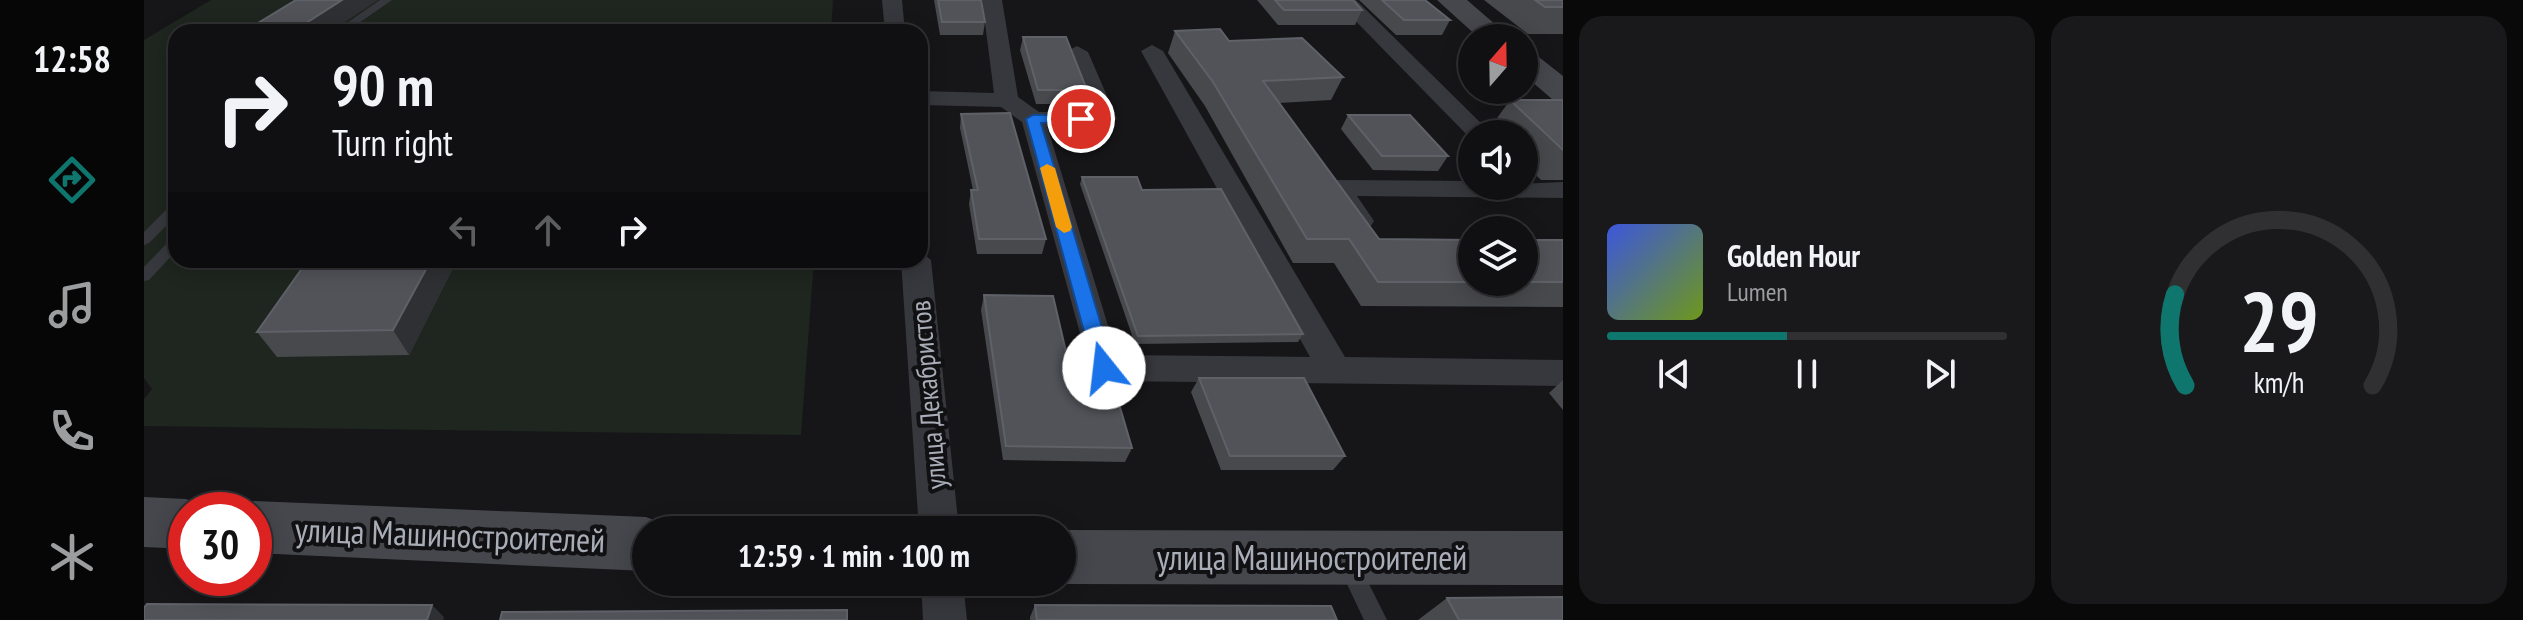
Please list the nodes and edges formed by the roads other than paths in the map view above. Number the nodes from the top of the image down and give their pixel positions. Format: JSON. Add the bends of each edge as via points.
{"nodes":[{"id":1,"x":387,"y":0,"type":"edge"},
{"id":2,"x":892,"y":0,"type":"edge"},
{"id":3,"x":992,"y":0,"type":"edge"},
{"id":4,"x":1345,"y":0,"type":"edge"},
{"id":5,"x":1450,"y":0,"type":"edge"},
{"id":6,"x":351,"y":24,"type":"edge"},
{"id":7,"x":894,"y":24,"type":"edge"},
{"id":8,"x":1480,"y":24,"type":"edge"},
{"id":9,"x":1152,"y":51,"type":"dead end"},
{"id":10,"x":1077,"y":52,"type":"dead end"},
{"id":11,"x":1538,"y":71,"type":"edge"},
{"id":12,"x":1563,"y":92,"type":"edge"},
{"id":13,"x":928,"y":98,"type":"edge"},
{"id":14,"x":1007,"y":100,"type":"junction"},
{"id":15,"x":1033,"y":119,"type":"junction"},
{"id":16,"x":1466,"y":120,"type":"edge"},
{"id":17,"x":1541,"y":186,"type":"edge"},
{"id":18,"x":168,"y":216,"type":"edge"},
{"id":19,"x":1563,"y":216,"type":"edge"},
{"id":20,"x":144,"y":240,"type":"edge"},
{"id":21,"x":1378,"y":245,"type":"edge"},
{"id":22,"x":168,"y":250,"type":"edge"},
{"id":23,"x":917,"y":268,"type":"edge"},
{"id":24,"x":144,"y":276,"type":"edge"},
{"id":25,"x":1335,"y":370,"type":"junction"},
{"id":26,"x":1563,"y":373,"type":"edge"},
{"id":27,"x":938,"y":516,"type":"edge"},
{"id":28,"x":144,"y":522,"type":"edge"},
{"id":29,"x":168,"y":523,"type":"edge"},
{"id":30,"x":272,"y":528,"type":"edge"},
{"id":31,"x":632,"y":543,"type":"edge"},
{"id":32,"x":1076,"y":557,"type":"edge"},
{"id":33,"x":1563,"y":558,"type":"edge"},
{"id":34,"x":1347,"y":560,"type":"junction"},
{"id":35,"x":943,"y":596,"type":"edge"},
{"id":36,"x":945,"y":620,"type":"edge"},
{"id":37,"x":1376,"y":620,"type":"edge"}],
"edges":[{"from":1,"to":6,"type":"lane"},
{"from":2,"to":7,"type":"street"},
{"from":3,"to":14,"type":"street"},
{"from":4,"to":16,"type":"street"},
{"from":5,"to":8,"type":"main road"},
{"from":9,"to":25,"type":"street"},
{"from":10,"to":15,"type":"street","via":[[1105,119]]},
{"from":11,"to":12,"type":"main road"},
{"from":13,"to":14,"type":"street"},
{"from":14,"to":15,"type":"street"},
{"from":15,"to":25,"type":"street","via":[[1104,368]]},
{"from":17,"to":19,"type":"street"},
{"from":17,"to":21,"type":"street","via":[[1338,188]]},
{"from":18,"to":20,"type":"lane"},
{"from":22,"to":24,"type":"lane"},
{"from":23,"to":27,"type":"street","name":"улица Декабристов"},
{"from":25,"to":26,"type":"street"},
{"from":28,"to":29,"type":"main road"},
{"from":30,"to":31,"type":"main road","name":"улица Машиностроителей"},
{"from":32,"to":34,"type":"main road","name":"улица Машиностроителей"},
{"from":33,"to":34,"type":"main road","name":"улица Машиностроителей"},
{"from":34,"to":37,"type":"lane"},
{"from":35,"to":36,"type":"street"}]}
